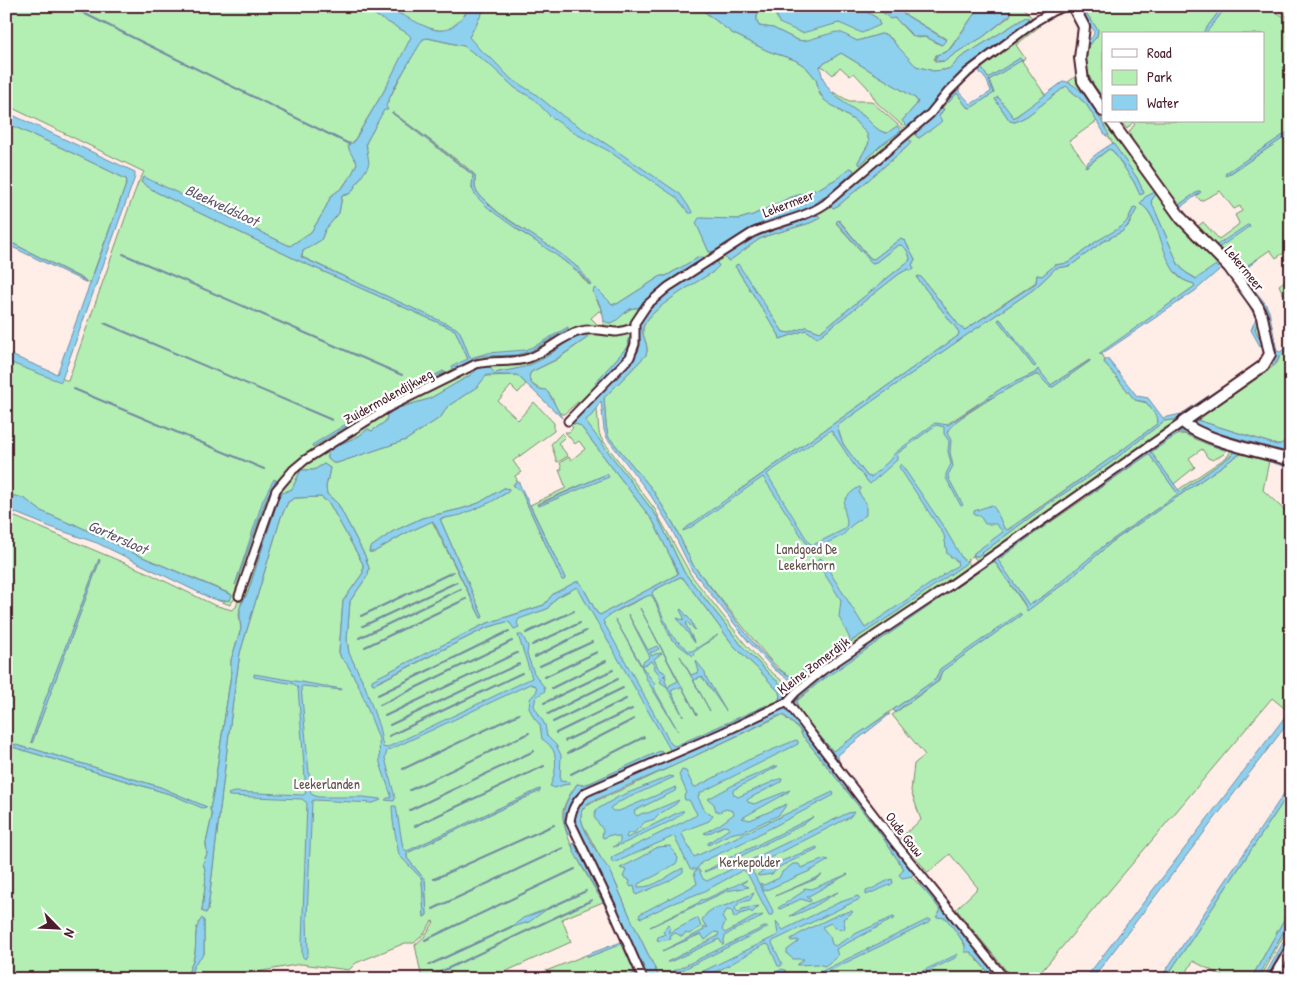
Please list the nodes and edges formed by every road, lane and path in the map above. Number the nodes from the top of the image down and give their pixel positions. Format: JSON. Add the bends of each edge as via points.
{"nodes":[{"id":1,"x":1066,"y":6,"type":"edge"},
{"id":2,"x":1073,"y":6,"type":"edge"},
{"id":3,"x":1102,"y":110,"type":"edge"},
{"id":4,"x":1111,"y":122,"type":"edge"},
{"id":5,"x":634,"y":328,"type":"junction"},
{"id":6,"x":568,"y":421,"type":"dead end"},
{"id":7,"x":1183,"y":422,"type":"junction"},
{"id":8,"x":1291,"y":460,"type":"edge"},
{"id":9,"x":239,"y":596,"type":"dead end"},
{"id":10,"x":786,"y":702,"type":"junction"},
{"id":11,"x":1291,"y":946,"type":"edge"},
{"id":12,"x":1278,"y":968,"type":"junction"},
{"id":13,"x":1291,"y":975,"type":"edge"},
{"id":14,"x":643,"y":979,"type":"edge"},
{"id":15,"x":1005,"y":979,"type":"edge"},
{"id":16,"x":1272,"y":979,"type":"edge"}],
"edges":[{"from":1,"to":5,"type":"street","name":"Lekermeer","via":[[1036,21],[968,72],[930,114],[825,204],[762,228],[734,244],[661,293],[640,314]]},
{"from":2,"to":3,"type":"street","via":[[1084,28],[1081,75]]},
{"from":4,"to":7,"type":"street","name":"Lekermeer","via":[[1181,218],[1229,267],[1262,317],[1270,354],[1264,366]]},
{"from":5,"to":6,"type":"street","name":"Lekermeer","via":[[635,344],[630,357]]},
{"from":5,"to":9,"type":"street","name":"Zuidermolendijkweg","via":[[616,332],[583,330],[562,338],[529,358],[487,360],[476,364],[389,406],[305,460],[276,490]]},
{"from":7,"to":8,"type":"street","via":[[1190,429],[1209,436]]},
{"from":7,"to":10,"type":"street","name":"Kleine Zomerdijk","via":[[823,670]]},
{"from":10,"to":14,"type":"street","name":"Kleine Zomerdijk","via":[[586,792],[573,807],[570,821]]},
{"from":10,"to":15,"type":"street","name":"Oude Gouw"},
{"from":11,"to":12,"type":"street"},
{"from":12,"to":13,"type":"street"},
{"from":12,"to":16,"type":"street"}]}
